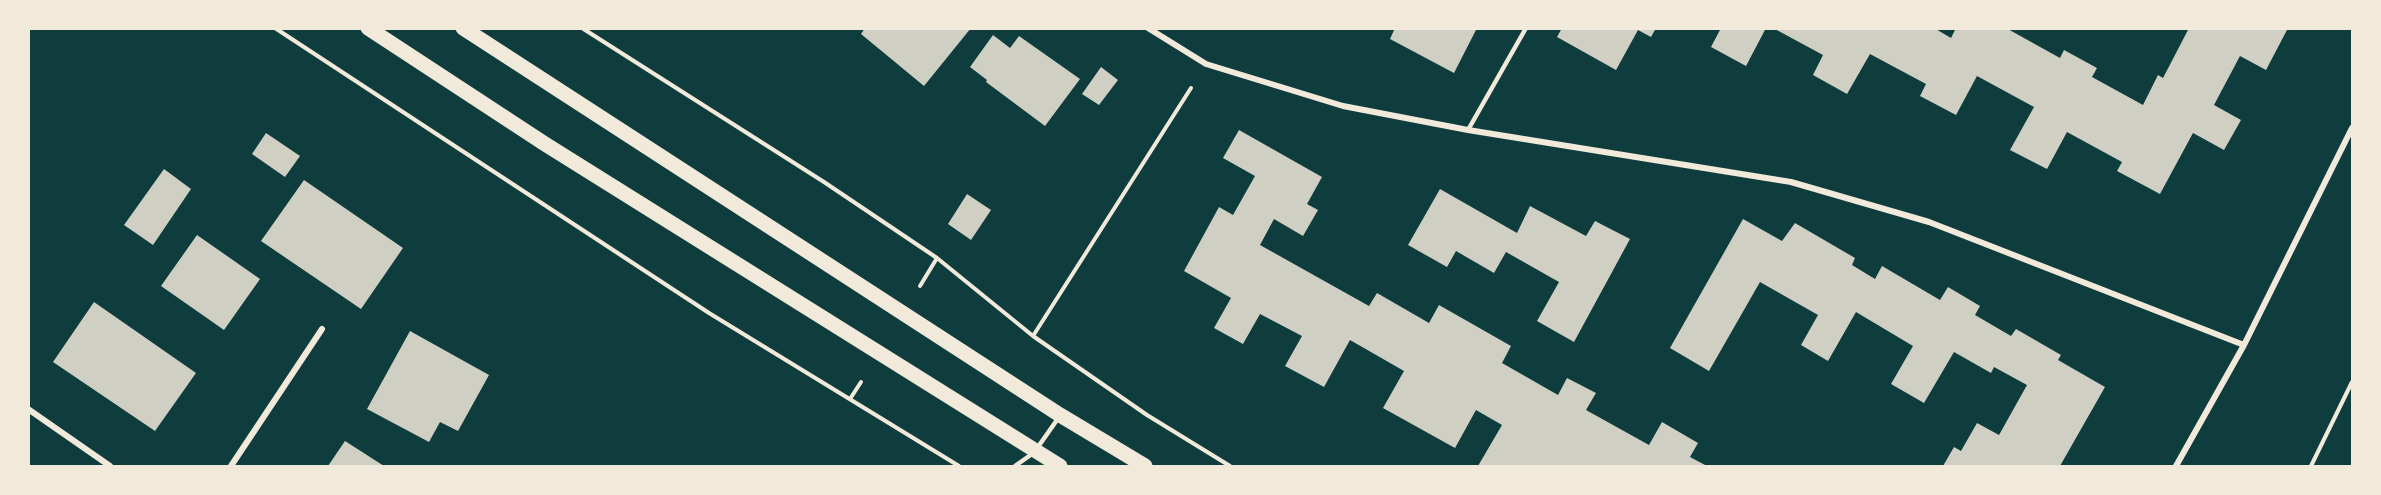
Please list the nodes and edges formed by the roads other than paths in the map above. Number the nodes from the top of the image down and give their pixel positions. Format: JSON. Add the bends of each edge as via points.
{"nodes":[{"id":1,"x":368,"y":28,"type":"edge"},
{"id":2,"x":463,"y":28,"type":"edge"},
{"id":3,"x":1148,"y":28,"type":"edge"},
{"id":4,"x":1526,"y":28,"type":"edge"},
{"id":5,"x":2352,"y":128,"type":"edge"},
{"id":6,"x":1468,"y":130,"type":"junction"},
{"id":7,"x":322,"y":329,"type":"dead end"},
{"id":8,"x":2244,"y":345,"type":"junction"},
{"id":9,"x":28,"y":409,"type":"edge"},
{"id":10,"x":1060,"y":415,"type":"junction"},
{"id":11,"x":1035,"y":451,"type":"junction"},
{"id":12,"x":110,"y":466,"type":"edge"},
{"id":13,"x":231,"y":466,"type":"edge"},
{"id":14,"x":1016,"y":466,"type":"edge"},
{"id":15,"x":1060,"y":466,"type":"edge"},
{"id":16,"x":1145,"y":466,"type":"edge"},
{"id":17,"x":2176,"y":466,"type":"edge"}],
"edges":[{"from":1,"to":11,"type":"main road","via":[[545,144]]},
{"from":2,"to":10,"type":"main road"},
{"from":3,"to":6,"type":"street","via":[[1206,64],[1342,106]]},
{"from":4,"to":6,"type":"lane"},
{"from":5,"to":8,"type":"street"},
{"from":6,"to":8,"type":"street","via":[[1791,182],[1929,222]]},
{"from":7,"to":13,"type":"street"},
{"from":8,"to":17,"type":"street"},
{"from":9,"to":12,"type":"street"},
{"from":10,"to":11,"type":"lane"},
{"from":10,"to":16,"type":"main road"},
{"from":11,"to":14,"type":"lane"},
{"from":11,"to":15,"type":"main road"}]}
